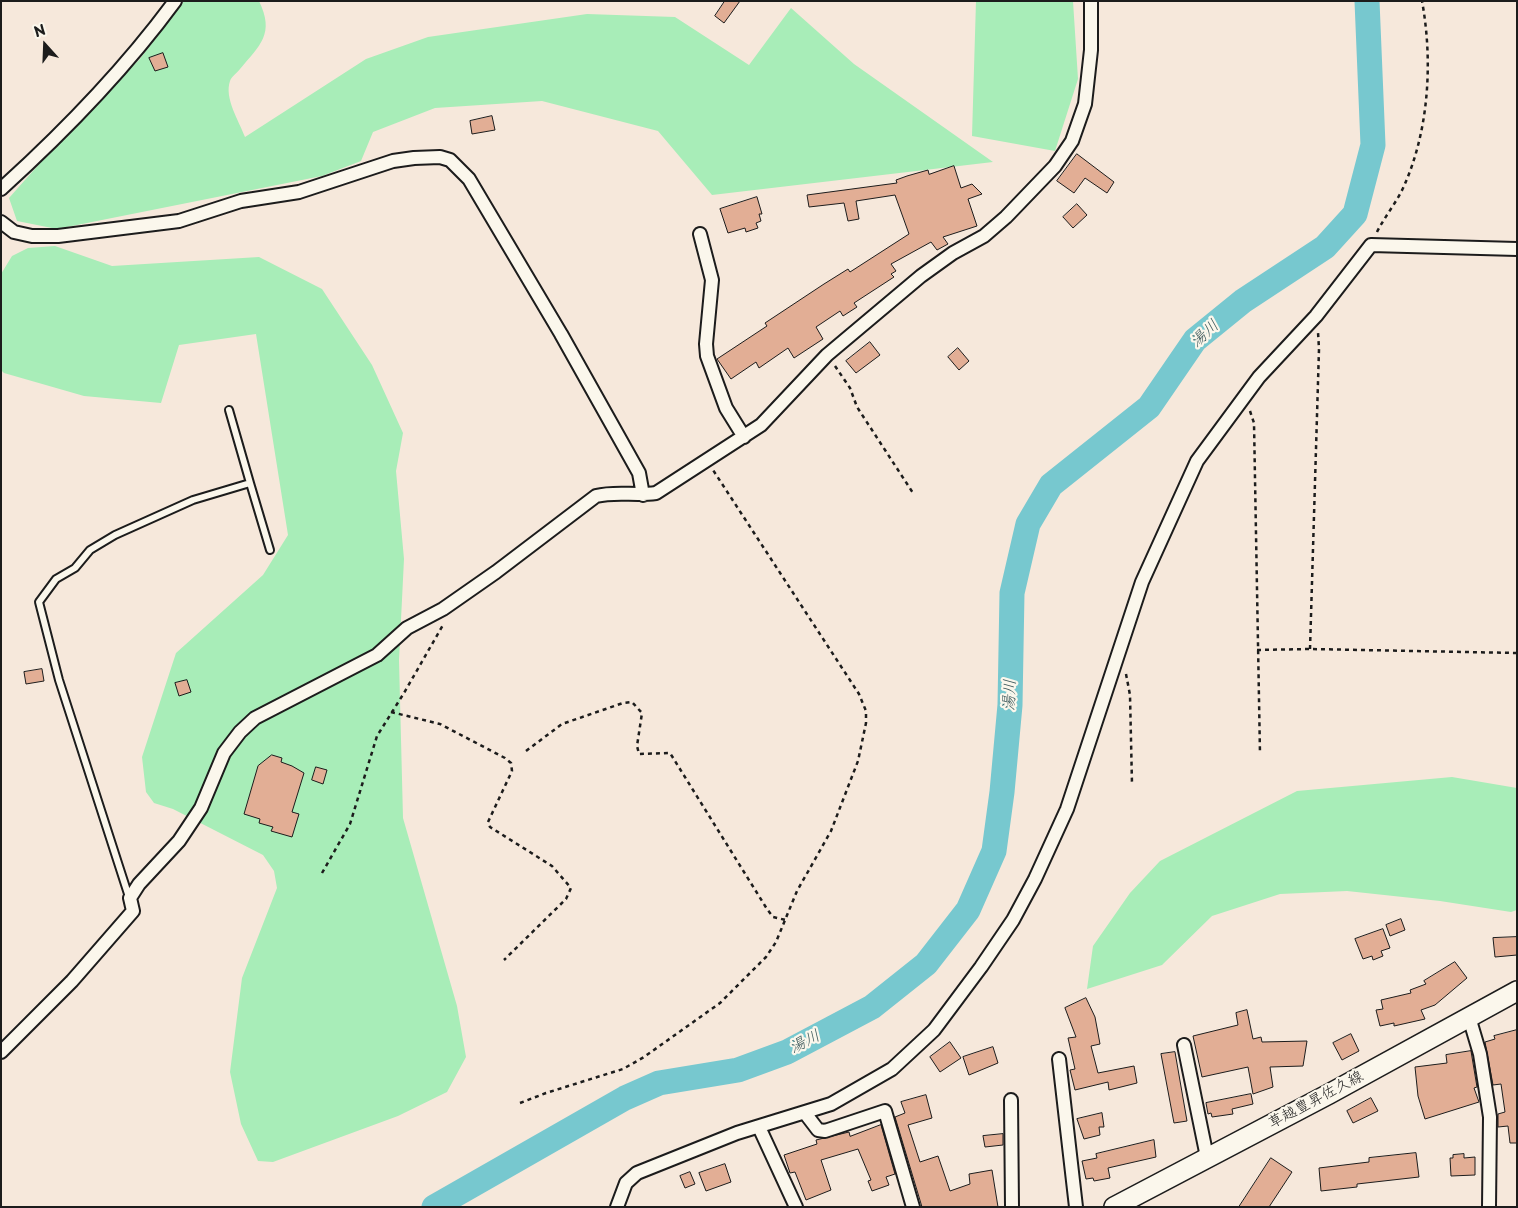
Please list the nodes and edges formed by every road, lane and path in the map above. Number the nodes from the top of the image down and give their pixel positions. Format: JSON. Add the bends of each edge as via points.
{"nodes":[{"id":1,"x":175,"y":1,"type":"edge"},
{"id":2,"x":1091,"y":1,"type":"edge"},
{"id":3,"x":1422,"y":1,"type":"edge"},
{"id":4,"x":1,"y":189,"type":"edge"},
{"id":5,"x":1,"y":222,"type":"edge"},
{"id":6,"x":700,"y":234,"type":"dead end"},
{"id":7,"x":1371,"y":245,"type":"junction"},
{"id":8,"x":1517,"y":249,"type":"edge"},
{"id":9,"x":1316,"y":316,"type":"junction"},
{"id":10,"x":827,"y":355,"type":"junction"},
{"id":11,"x":1241,"y":401,"type":"junction"},
{"id":12,"x":228,"y":410,"type":"dead end"},
{"id":13,"x":744,"y":437,"type":"junction"},
{"id":14,"x":707,"y":461,"type":"junction"},
{"id":15,"x":250,"y":484,"type":"junction"},
{"id":16,"x":913,"y":493,"type":"dead end"},
{"id":17,"x":643,"y":495,"type":"junction"},
{"id":18,"x":270,"y":550,"type":"dead end"},
{"id":19,"x":443,"y":609,"type":"junction"},
{"id":20,"x":1310,"y":649,"type":"junction"},
{"id":21,"x":1257,"y":650,"type":"junction"},
{"id":22,"x":1517,"y":653,"type":"edge"},
{"id":23,"x":1120,"y":654,"type":"junction"},
{"id":24,"x":391,"y":712,"type":"junction"},
{"id":25,"x":526,"y":751,"type":"dead end"},
{"id":26,"x":1260,"y":754,"type":"dead end"},
{"id":27,"x":1132,"y":784,"type":"dead end"},
{"id":28,"x":322,"y":873,"type":"dead end"},
{"id":29,"x":130,"y":898,"type":"junction"},
{"id":30,"x":786,"y":920,"type":"junction"},
{"id":31,"x":504,"y":960,"type":"dead end"},
{"id":32,"x":1517,"y":991,"type":"edge"},
{"id":33,"x":1469,"y":1017,"type":"junction"},
{"id":34,"x":1184,"y":1045,"type":"dead end"},
{"id":35,"x":1,"y":1052,"type":"edge"},
{"id":36,"x":1059,"y":1059,"type":"dead end"},
{"id":37,"x":1011,"y":1100,"type":"dead end"},
{"id":38,"x":520,"y":1103,"type":"dead end"},
{"id":39,"x":805,"y":1113,"type":"junction"},
{"id":40,"x":759,"y":1127,"type":"junction"},
{"id":41,"x":1207,"y":1157,"type":"junction"},
{"id":42,"x":618,"y":1207,"type":"edge"},
{"id":43,"x":796,"y":1207,"type":"edge"},
{"id":44,"x":913,"y":1207,"type":"edge"},
{"id":45,"x":1012,"y":1207,"type":"edge"},
{"id":46,"x":1076,"y":1207,"type":"edge"},
{"id":47,"x":1114,"y":1207,"type":"edge"},
{"id":48,"x":1489,"y":1207,"type":"edge"}],
"edges":[{"from":1,"to":4,"type":"street","via":[[130,57],[38,155]]},
{"from":2,"to":10,"type":"street","via":[[1091,50],[1085,104],[1064,154],[984,236],[921,276]]},
{"from":3,"to":7,"type":"path","via":[[1428,46],[1428,81],[1416,149],[1404,186]]},
{"from":5,"to":17,"type":"street","via":[[14,232],[58,236],[179,221],[241,201],[299,192],[393,162],[440,157],[450,160],[470,178],[561,334],[639,474]]},
{"from":6,"to":13,"type":"street","via":[[712,280],[707,356],[726,408]]},
{"from":7,"to":8,"type":"street"},
{"from":7,"to":9,"type":"street"},
{"from":9,"to":11,"type":"street"},
{"from":9,"to":20,"type":"path","via":[[1319,349]]},
{"from":10,"to":13,"type":"street","via":[[761,424]]},
{"from":10,"to":16,"type":"path"},
{"from":11,"to":21,"type":"path","via":[[1250,410],[1254,423]]},
{"from":11,"to":23,"type":"street","via":[[1197,461],[1172,513],[1142,582]]},
{"from":12,"to":15,"type":"lane"},
{"from":13,"to":14,"type":"street"},
{"from":14,"to":17,"type":"street","via":[[656,493]]},
{"from":14,"to":30,"type":"path","via":[[859,694],[866,711],[854,770],[831,831],[797,891]]},
{"from":15,"to":18,"type":"lane"},
{"from":15,"to":29,"type":"lane","via":[[192,500],[115,535],[90,550],[75,568],[56,579],[39,602],[59,680]]},
{"from":17,"to":19,"type":"street","via":[[610,492],[596,496]]},
{"from":19,"to":24,"type":"path","via":[[446,615],[443,625]]},
{"from":19,"to":29,"type":"street","via":[[407,628],[377,655],[255,718],[224,752],[201,808],[179,841]]},
{"from":20,"to":21,"type":"path"},
{"from":20,"to":22,"type":"path"},
{"from":21,"to":26,"type":"path"},
{"from":23,"to":27,"type":"path","via":[[1130,695]]},
{"from":23,"to":39,"type":"street","via":[[1067,810],[1013,920],[981,967],[934,1030],[892,1069],[831,1104]]},
{"from":24,"to":28,"type":"path","via":[[376,736],[350,824]]},
{"from":24,"to":31,"type":"path","via":[[440,724],[505,758],[513,767],[488,822],[490,826],[552,866],[571,888],[566,900]]},
{"from":25,"to":30,"type":"path","via":[[562,724],[632,702],[642,713],[637,746],[639,754],[670,753],[773,917]]},
{"from":29,"to":35,"type":"street","via":[[133,911],[72,981]]},
{"from":30,"to":38,"type":"path","via":[[776,942],[750,975],[687,1028],[623,1069]]},
{"from":32,"to":33,"type":"main road","name":"草越豊昇佐久線"},
{"from":33,"to":41,"type":"main road","name":"草越豊昇佐久線"},
{"from":33,"to":48,"type":"street","via":[[1480,1054],[1490,1117]]},
{"from":34,"to":41,"type":"street"},
{"from":36,"to":46,"type":"street"},
{"from":37,"to":45,"type":"street"},
{"from":39,"to":40,"type":"street"},
{"from":39,"to":44,"type":"street","via":[[818,1130],[825,1131],[885,1111]]},
{"from":40,"to":42,"type":"street","via":[[637,1173],[626,1183]]},
{"from":40,"to":43,"type":"street"},
{"from":41,"to":47,"type":"main road","name":"草越豊昇佐久線"}]}
